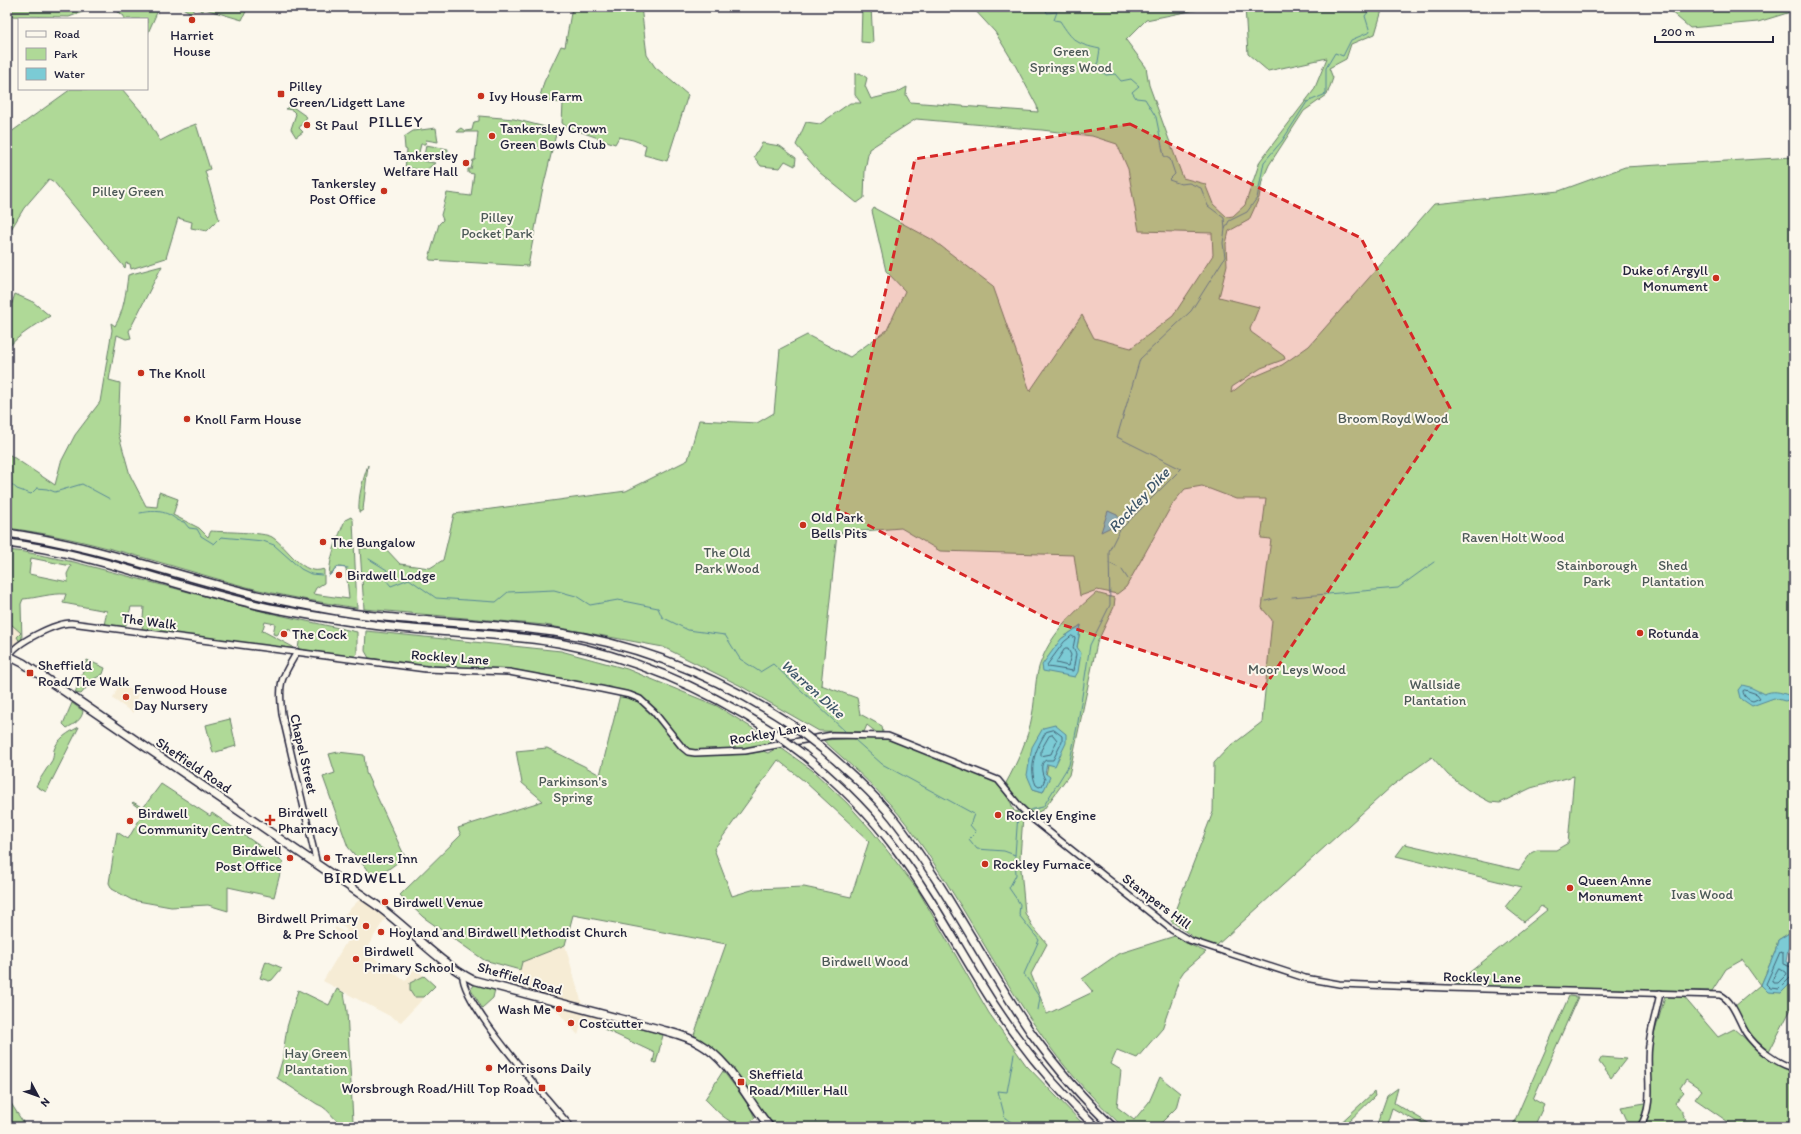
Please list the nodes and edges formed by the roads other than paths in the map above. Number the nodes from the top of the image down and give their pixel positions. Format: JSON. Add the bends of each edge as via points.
{"nodes":[{"id":1,"x":7,"y":533,"type":"edge"},
{"id":2,"x":7,"y":543,"type":"edge"},
{"id":3,"x":297,"y":652,"type":"junction"},
{"id":4,"x":8,"y":656,"type":"edge"},
{"id":5,"x":363,"y":660,"type":"joint"},
{"id":6,"x":1016,"y":803,"type":"joint"},
{"id":7,"x":314,"y":863,"type":"junction"},
{"id":8,"x":463,"y":974,"type":"junction"},
{"id":9,"x":1305,"y":978,"type":"joint"},
{"id":10,"x":1660,"y":993,"type":"junction"},
{"id":11,"x":1794,"y":1068,"type":"edge"},
{"id":12,"x":571,"y":1127,"type":"edge"},
{"id":13,"x":770,"y":1127,"type":"edge"},
{"id":14,"x":1096,"y":1127,"type":"edge"},
{"id":15,"x":1113,"y":1127,"type":"edge"},
{"id":16,"x":1640,"y":1127,"type":"edge"}],
"edges":[{"from":1,"to":15,"type":"highway","bridge":true,"via":[[99,551],[261,596],[325,609],[553,632],[610,643],[662,658],[712,679],[748,698],[792,725],[824,750],[861,783],[892,816],[938,881],[1033,1035],[1075,1088]]},
{"from":2,"to":14,"type":"highway","bridge":true,"via":[[98,561],[265,607],[324,618],[392,627],[495,635],[557,643],[599,652],[638,664],[726,702],[804,755],[851,798],[896,848],[1008,1025],[1048,1076]]},
{"from":3,"to":4,"type":"street","name":"The Walk","via":[[64,623],[30,639]]},
{"from":3,"to":5,"type":"street","name":"The Walk"},
{"from":3,"to":7,"type":"street","name":"Chapel Street","via":[[281,678],[280,700],[316,860]]},
{"from":4,"to":7,"type":"highway","name":"Sheffield Road"},
{"from":5,"to":6,"type":"street","name":"Rockley Lane","via":[[453,671],[509,672],[630,695],[647,705],[682,747],[694,753],[745,751],[832,735],[888,736],[992,777],[1002,784]]},
{"from":6,"to":9,"type":"street","name":"Stampers Hill","via":[[1172,930],[1201,944]]},
{"from":7,"to":8,"type":"highway","name":"Sheffield Road","via":[[388,914]]},
{"from":8,"to":12,"type":"street","via":[[464,985],[498,1038]]},
{"from":8,"to":13,"type":"highway","name":"Sheffield Road","via":[[473,980],[696,1041],[724,1065]]},
{"from":9,"to":10,"type":"street","name":"Rockley Lane","via":[[1339,984]]},
{"from":10,"to":11,"type":"street","name":"Rockley Lane","via":[[1723,996],[1753,1041],[1775,1059]]},
{"from":10,"to":16,"type":"street","via":[[1647,1060],[1649,1102]]}]}
